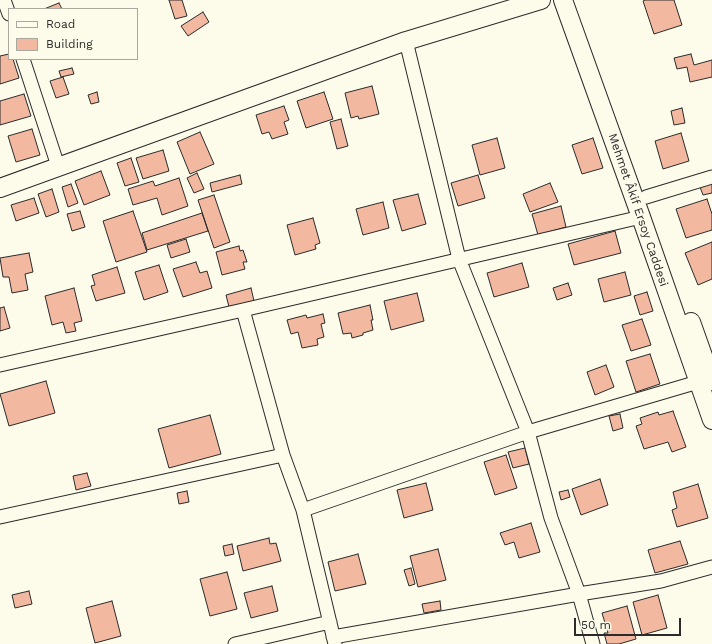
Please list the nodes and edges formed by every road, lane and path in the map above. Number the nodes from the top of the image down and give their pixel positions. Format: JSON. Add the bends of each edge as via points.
{"nodes":[{"id":1,"x":4,"y":0,"type":"edge"},
{"id":2,"x":541,"y":0,"type":"edge"},
{"id":3,"x":563,"y":0,"type":"edge"},
{"id":4,"x":8,"y":11,"type":"edge"},
{"id":5,"x":406,"y":41,"type":"junction"},
{"id":6,"x":23,"y":60,"type":"edge"},
{"id":7,"x":58,"y":166,"type":"junction"},
{"id":8,"x":712,"y":177,"type":"edge"},
{"id":9,"x":0,"y":188,"type":"edge"},
{"id":10,"x":646,"y":197,"type":"junction"},
{"id":11,"x":641,"y":217,"type":"junction"},
{"id":12,"x":459,"y":259,"type":"junction"},
{"id":13,"x":243,"y":310,"type":"junction"},
{"id":14,"x":0,"y":365,"type":"edge"},
{"id":15,"x":708,"y":380,"type":"edge"},
{"id":16,"x":712,"y":420,"type":"edge"},
{"id":17,"x":528,"y":432,"type":"junction"},
{"id":18,"x":283,"y":455,"type":"junction"},
{"id":19,"x":303,"y":510,"type":"junction"},
{"id":20,"x":0,"y":517,"type":"edge"},
{"id":21,"x":712,"y":567,"type":"edge"},
{"id":22,"x":579,"y":594,"type":"junction"},
{"id":23,"x":330,"y":622,"type":"junction"},
{"id":24,"x":334,"y":641,"type":"edge"},
{"id":25,"x":235,"y":644,"type":"edge"},
{"id":26,"x":593,"y":644,"type":"edge"}],
"edges":[{"from":1,"to":4,"type":"street"},
{"from":2,"to":5,"type":"main road"},
{"from":3,"to":10,"type":"main road","name":"Mehmet Âkif Ersoy Caddesi"},
{"from":3,"to":11,"type":"main road","name":"Mehmet Âkif Ersoy Caddesi"},
{"from":5,"to":7,"type":"main road"},
{"from":5,"to":12,"type":"street"},
{"from":6,"to":7,"type":"street"},
{"from":7,"to":9,"type":"main road"},
{"from":8,"to":10,"type":"street"},
{"from":10,"to":15,"type":"main road","name":"Mehmet Âkif Ersoy Caddesi"},
{"from":11,"to":12,"type":"street"},
{"from":11,"to":15,"type":"main road","name":"Mehmet Âkif Ersoy Caddesi"},
{"from":12,"to":13,"type":"street"},
{"from":12,"to":17,"type":"street"},
{"from":13,"to":14,"type":"street"},
{"from":13,"to":18,"type":"street"},
{"from":15,"to":16,"type":"main road","name":"Mehmet Âkif Ersoy Caddesi"},
{"from":15,"to":17,"type":"street"},
{"from":17,"to":19,"type":"street"},
{"from":17,"to":22,"type":"street","via":[[551,518]]},
{"from":18,"to":19,"type":"street"},
{"from":18,"to":20,"type":"street"},
{"from":19,"to":23,"type":"street"},
{"from":21,"to":22,"type":"street","via":[[661,581]]},
{"from":22,"to":24,"type":"street"},
{"from":22,"to":26,"type":"street"},
{"from":23,"to":24,"type":"street"},
{"from":23,"to":25,"type":"street"}]}
